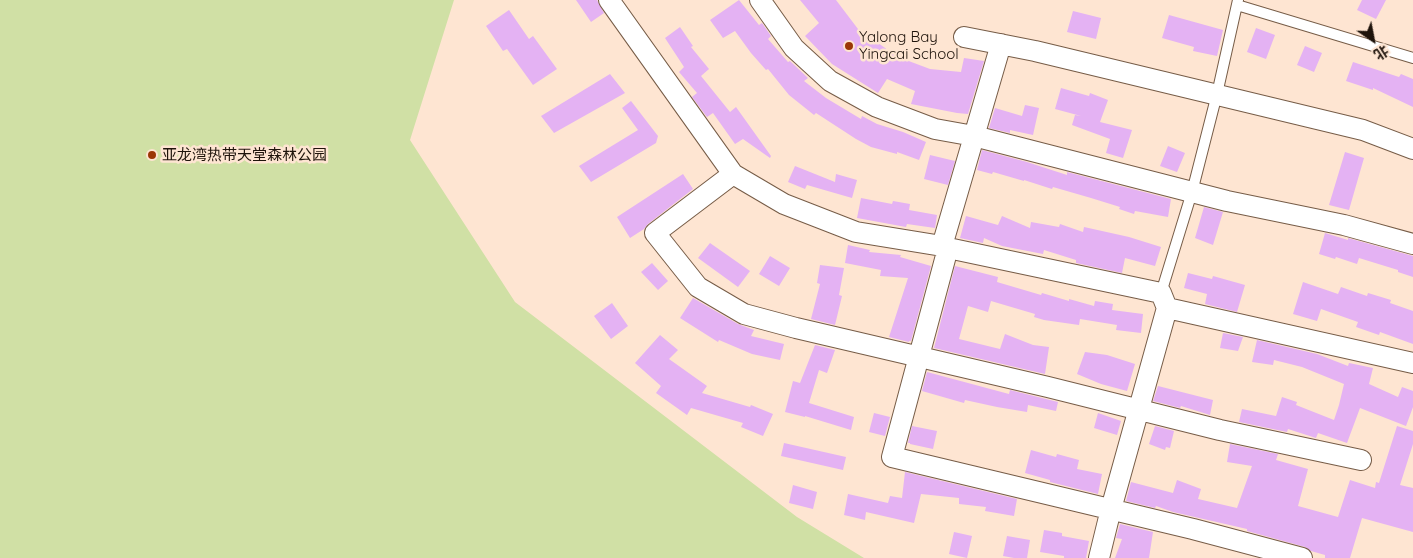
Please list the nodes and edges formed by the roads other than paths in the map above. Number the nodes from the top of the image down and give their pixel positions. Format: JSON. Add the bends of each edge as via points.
{"nodes":[{"id":1,"x":609,"y":0,"type":"edge"},
{"id":2,"x":760,"y":0,"type":"edge"},
{"id":3,"x":1237,"y":3,"type":"edge"},
{"id":4,"x":964,"y":36,"type":"dead end"},
{"id":5,"x":1001,"y":44,"type":"junction"},
{"id":6,"x":1413,"y":58,"type":"edge"},
{"id":7,"x":1217,"y":94,"type":"junction"},
{"id":8,"x":974,"y":136,"type":"junction"},
{"id":9,"x":1413,"y":149,"type":"edge"},
{"id":10,"x":733,"y":174,"type":"junction"},
{"id":11,"x":1192,"y":192,"type":"junction"},
{"id":12,"x":1413,"y":244,"type":"edge"},
{"id":13,"x":945,"y":247,"type":"junction"},
{"id":14,"x":1164,"y":300,"type":"junction"},
{"id":15,"x":919,"y":358,"type":"junction"},
{"id":16,"x":1413,"y":363,"type":"edge"},
{"id":17,"x":1138,"y":409,"type":"junction"},
{"id":18,"x":1361,"y":460,"type":"dead end"},
{"id":19,"x":1111,"y":509,"type":"junction"},
{"id":20,"x":1099,"y":558,"type":"edge"},
{"id":21,"x":1302,"y":558,"type":"edge"}],
"edges":[{"from":1,"to":10,"type":"street"},
{"from":2,"to":8,"type":"street","via":[[794,48],[830,82],[877,107],[935,129]]},
{"from":3,"to":6,"type":"lane"},
{"from":3,"to":7,"type":"lane"},
{"from":4,"to":5,"type":"street"},
{"from":5,"to":7,"type":"street"},
{"from":5,"to":8,"type":"street"},
{"from":7,"to":9,"type":"street","via":[[1363,130]]},
{"from":7,"to":11,"type":"lane"},
{"from":8,"to":11,"type":"street"},
{"from":8,"to":13,"type":"street"},
{"from":10,"to":13,"type":"street","via":[[784,204],[856,232]]},
{"from":10,"to":15,"type":"street","via":[[655,233],[698,287],[744,314]]},
{"from":11,"to":12,"type":"street","via":[[1344,225]]},
{"from":11,"to":14,"type":"lane"},
{"from":13,"to":14,"type":"street"},
{"from":13,"to":15,"type":"street"},
{"from":14,"to":16,"type":"street"},
{"from":14,"to":17,"type":"street"},
{"from":15,"to":17,"type":"street"},
{"from":15,"to":19,"type":"street","via":[[892,458]]},
{"from":17,"to":18,"type":"street"},
{"from":17,"to":19,"type":"street"},
{"from":19,"to":20,"type":"street"},
{"from":19,"to":21,"type":"street"}]}
